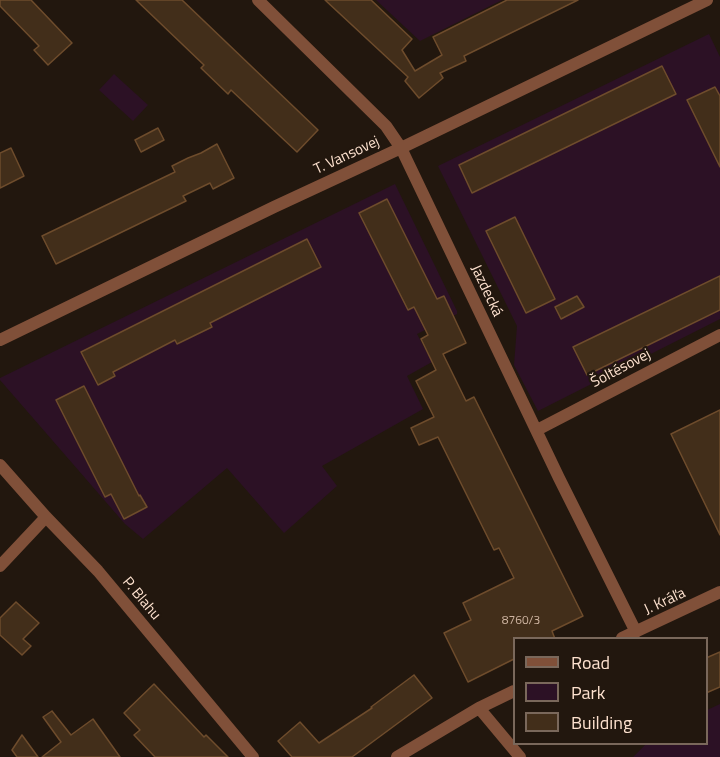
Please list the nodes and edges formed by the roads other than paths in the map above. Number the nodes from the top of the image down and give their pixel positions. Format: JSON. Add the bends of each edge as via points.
{"nodes":[{"id":1,"x":258,"y":0,"type":"edge"},
{"id":2,"x":707,"y":0,"type":"edge"},
{"id":3,"x":401,"y":148,"type":"junction"},
{"id":4,"x":720,"y":335,"type":"edge"},
{"id":5,"x":0,"y":340,"type":"edge"},
{"id":6,"x":537,"y":430,"type":"junction"},
{"id":7,"x":0,"y":465,"type":"edge"},
{"id":8,"x":46,"y":517,"type":"junction"},
{"id":9,"x":0,"y":566,"type":"edge"},
{"id":10,"x":720,"y":592,"type":"edge"},
{"id":11,"x":636,"y":632,"type":"junction"},
{"id":12,"x":626,"y":637,"type":"edge"},
{"id":13,"x":513,"y":691,"type":"edge"},
{"id":14,"x":479,"y":708,"type":"junction"},
{"id":15,"x":254,"y":757,"type":"edge"},
{"id":16,"x":397,"y":757,"type":"edge"},
{"id":17,"x":520,"y":757,"type":"edge"}],
"edges":[{"from":1,"to":3,"type":"street","name":"Jazdecká","via":[[386,126]]},
{"from":2,"to":3,"type":"street","name":"T. Vansovej"},
{"from":3,"to":5,"type":"street","name":"T. Vansovej"},
{"from":3,"to":6,"type":"street","name":"Jazdecká"},
{"from":4,"to":6,"type":"street","name":"Šoltésovej"},
{"from":6,"to":11,"type":"street","name":"Jazdecká"},
{"from":7,"to":8,"type":"street","name":"P. Blahu"},
{"from":8,"to":9,"type":"street"},
{"from":8,"to":15,"type":"street","name":"P. Blahu","via":[[98,571]]},
{"from":10,"to":11,"type":"street","name":"J. Kráľa"},
{"from":11,"to":12,"type":"street","name":"J. Kráľa"},
{"from":13,"to":14,"type":"street"},
{"from":14,"to":16,"type":"street"},
{"from":14,"to":17,"type":"street"}]}
